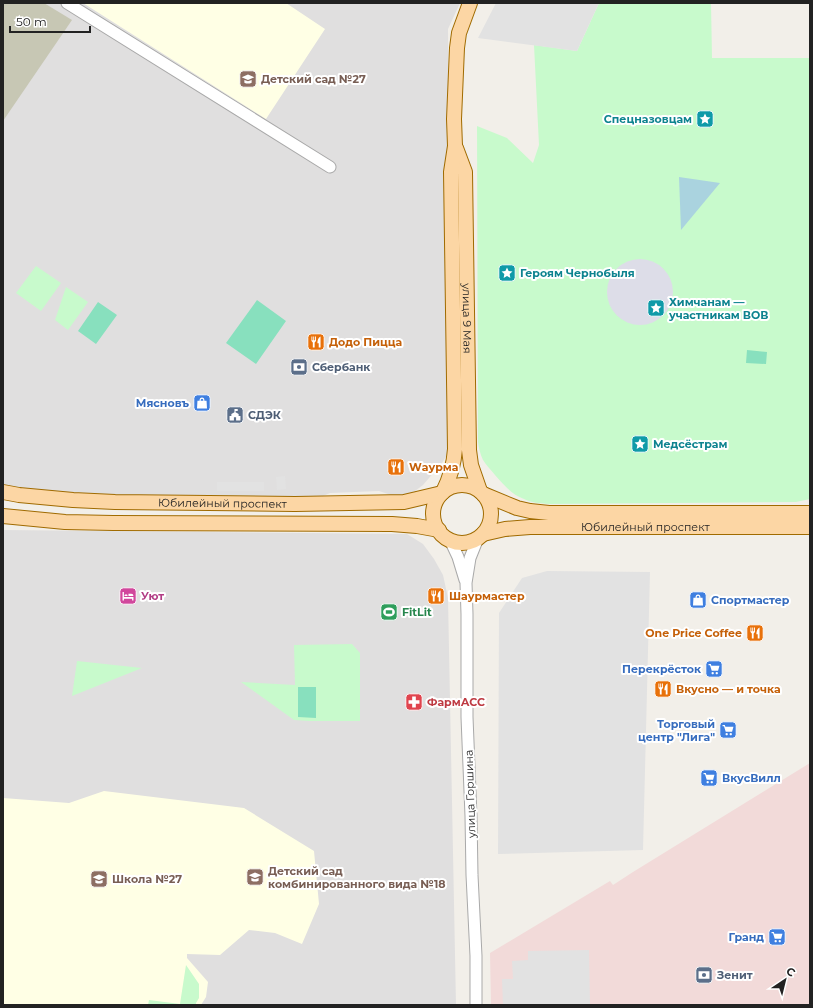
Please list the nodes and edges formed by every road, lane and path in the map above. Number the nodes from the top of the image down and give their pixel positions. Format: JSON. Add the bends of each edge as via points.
{"nodes":[{"id":1,"x":67,"y":3,"type":"edge"},
{"id":2,"x":470,"y":3,"type":"edge"},
{"id":3,"x":455,"y":146,"type":"junction"},
{"id":4,"x":330,"y":167,"type":"dead end"},
{"id":5,"x":3,"y":492,"type":"edge"},
{"id":6,"x":442,"y":493,"type":"junction"},
{"id":7,"x":482,"y":493,"type":"junction"},
{"id":8,"x":806,"y":511,"type":"edge"},
{"id":9,"x":3,"y":516,"type":"edge"},
{"id":10,"x":810,"y":528,"type":"edge"},
{"id":11,"x":444,"y":535,"type":"junction"},
{"id":12,"x":480,"y":536,"type":"junction"},
{"id":13,"x":466,"y":583,"type":"junction"},
{"id":14,"x":476,"y":1005,"type":"edge"}],
"edges":[{"from":1,"to":4,"type":"street"},
{"from":2,"to":3,"type":"main road","name":"улица 9 Мая","via":[[459,33],[457,48]]},
{"from":3,"to":6,"type":"main road","name":"улица 9 Мая","via":[[452,172],[455,449],[454,464]]},
{"from":3,"to":7,"type":"main road","name":"улица 9 Мая","via":[[465,172],[469,450],[471,465]]},
{"from":5,"to":6,"type":"main road","name":"Юбилейный проспект","via":[[115,502],[295,504],[404,502]]},
{"from":6,"to":7,"type":"main road","name":"Юбилейный проспект","via":[[463,485]]},
{"from":6,"to":11,"type":"main road","via":[[434,507],[433,515]]},
{"from":7,"to":8,"type":"main road","name":"Юбилейный проспект","via":[[516,508],[549,513]]},
{"from":7,"to":12,"type":"main road","via":[[491,514],[487,528]]},
{"from":9,"to":11,"type":"main road","name":"Юбилейный проспект","via":[[113,524],[392,524],[417,526]]},
{"from":10,"to":12,"type":"main road","name":"Юбилейный проспект","via":[[530,527],[505,529]]},
{"from":11,"to":12,"type":"main road","name":"Юбилейный проспект","via":[[457,542],[472,541]]},
{"from":11,"to":13,"type":"street","name":"улица Горшина","via":[[458,557]]},
{"from":12,"to":13,"type":"street","name":"улица Горшина","via":[[470,558]]},
{"from":13,"to":14,"type":"street","name":"улица Горшина","via":[[466,717]]}]}
